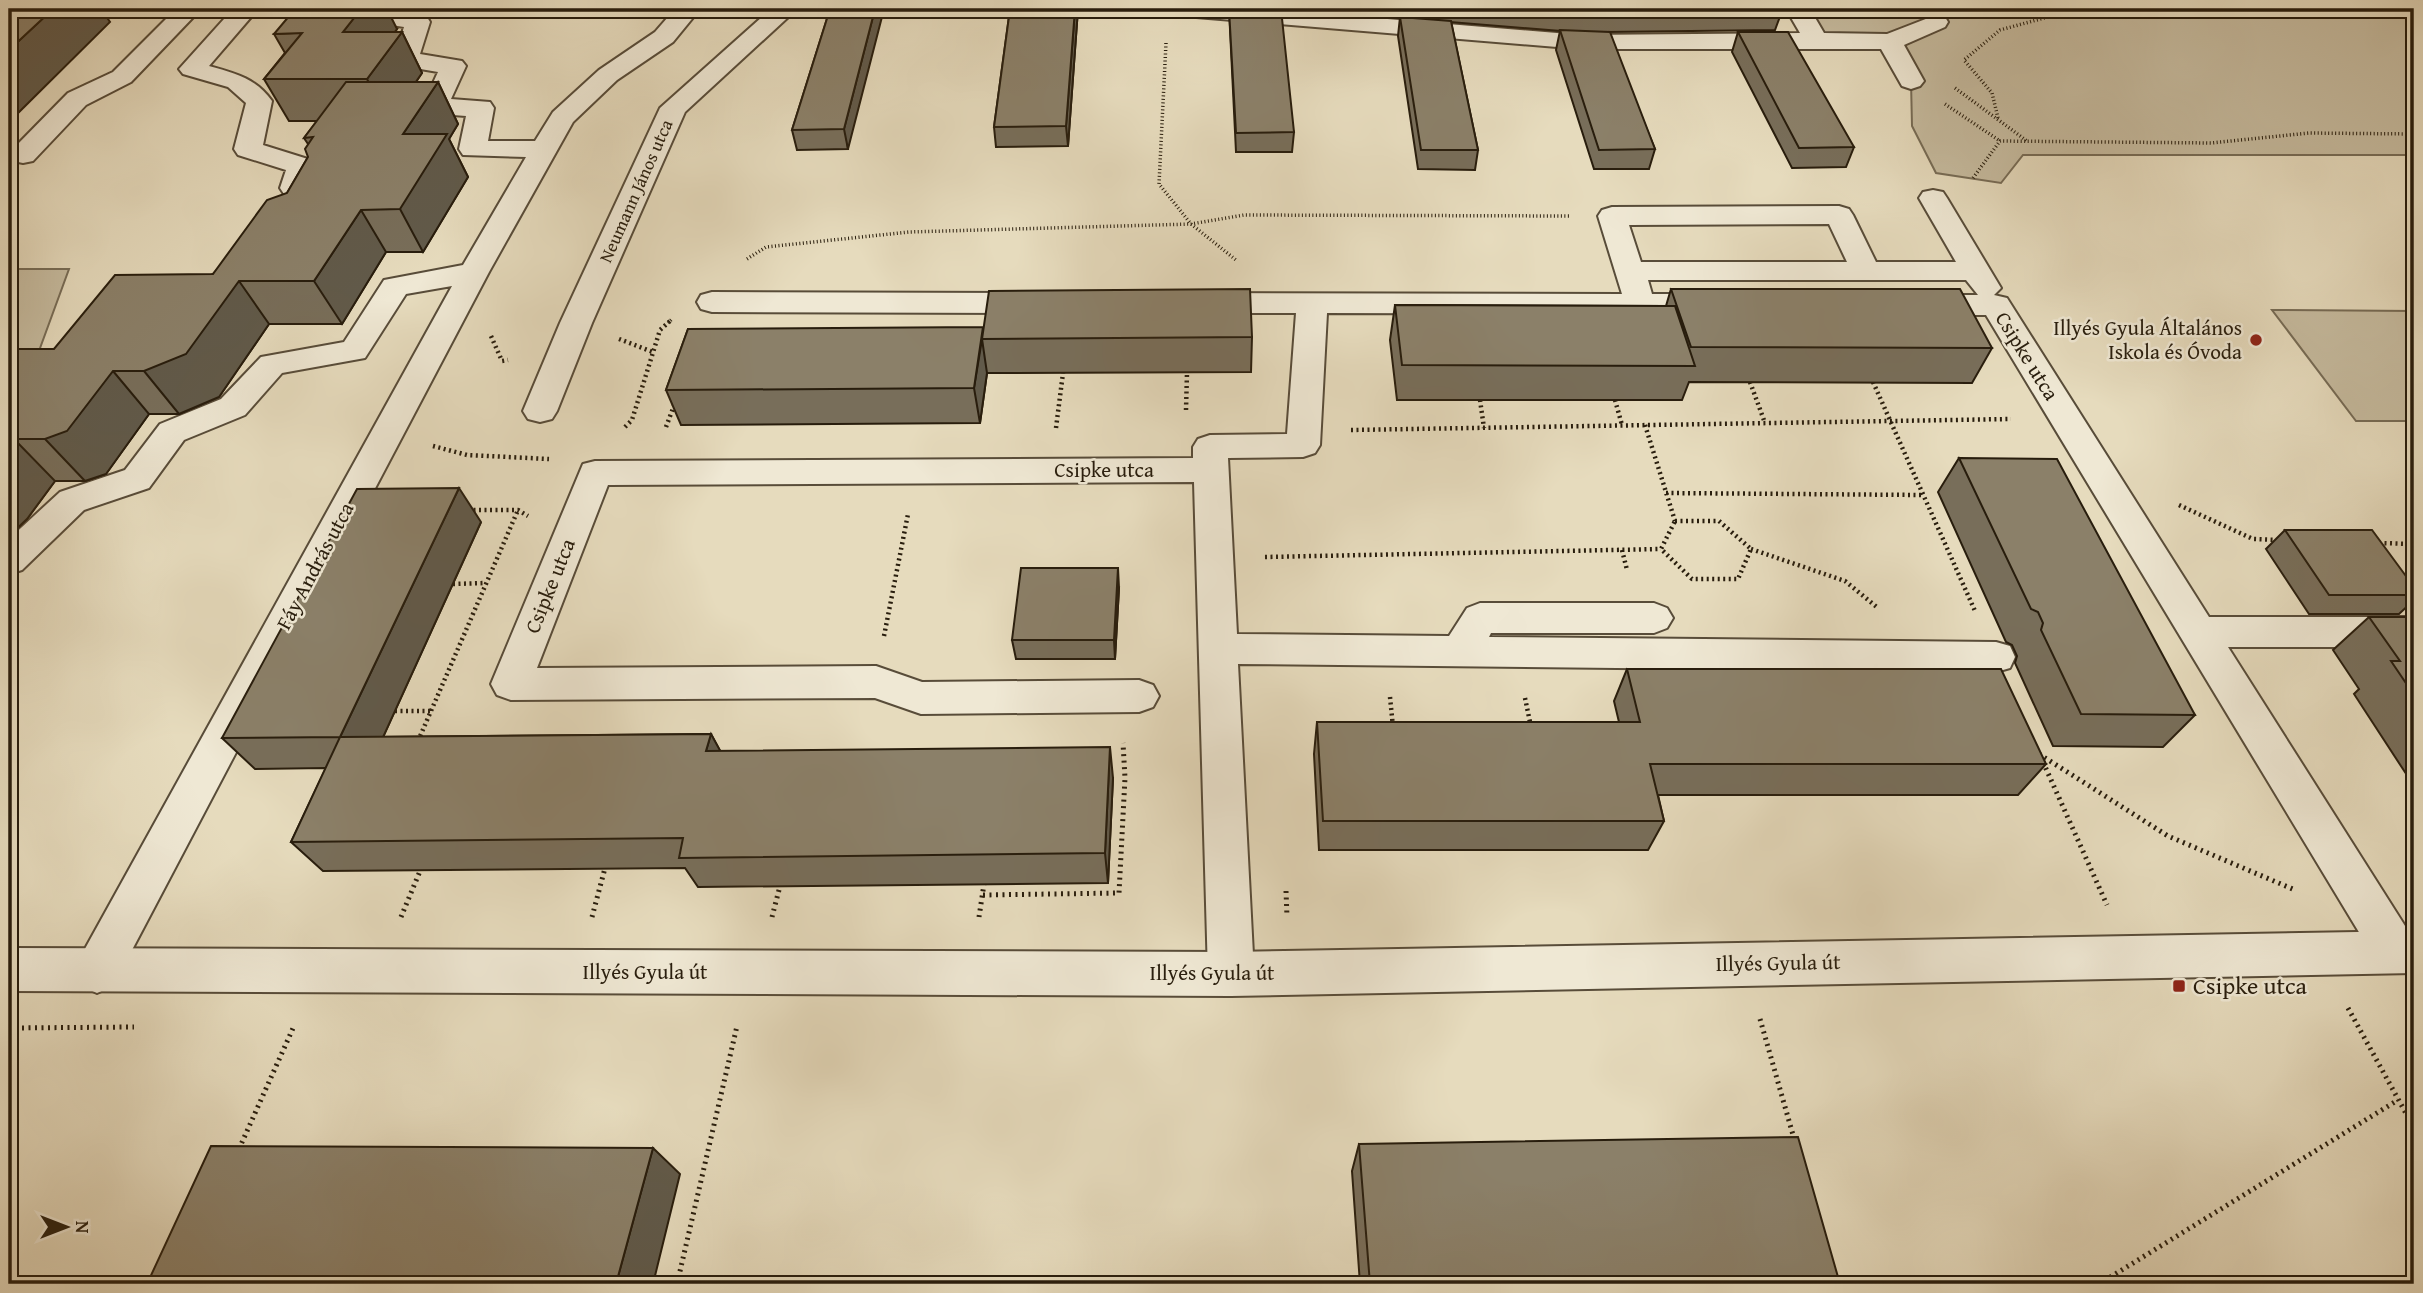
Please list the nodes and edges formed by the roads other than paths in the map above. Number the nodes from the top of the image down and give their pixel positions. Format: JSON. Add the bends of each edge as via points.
{"nodes":[{"id":1,"x":189,"y":9,"type":"edge"},
{"id":2,"x":246,"y":9,"type":"edge"},
{"id":3,"x":371,"y":9,"type":"edge"},
{"id":4,"x":688,"y":9,"type":"edge"},
{"id":5,"x":785,"y":9,"type":"edge"},
{"id":6,"x":1184,"y":9,"type":"edge"},
{"id":7,"x":1798,"y":9,"type":"edge"},
{"id":8,"x":1354,"y":16,"type":"edge"},
{"id":9,"x":1936,"y":22,"type":"dead end"},
{"id":10,"x":1816,"y":40,"type":"junction"},
{"id":11,"x":1890,"y":42,"type":"junction"},
{"id":12,"x":1910,"y":81,"type":"road end"},
{"id":13,"x":543,"y":149,"type":"junction"},
{"id":14,"x":23,"y":156,"type":"dead end"},
{"id":15,"x":1933,"y":198,"type":"dead end"},
{"id":16,"x":301,"y":228,"type":"edge"},
{"id":17,"x":1759,"y":243,"type":"junction"},
{"id":18,"x":1629,"y":271,"type":"junction"},
{"id":19,"x":1866,"y":271,"type":"junction"},
{"id":20,"x":1975,"y":271,"type":"junction"},
{"id":21,"x":474,"y":272,"type":"junction"},
{"id":22,"x":712,"y":302,"type":"dead end"},
{"id":23,"x":1072,"y":303,"type":"edge"},
{"id":24,"x":1168,"y":303,"type":"edge"},
{"id":25,"x":1295,"y":303,"type":"junction"},
{"id":26,"x":1640,"y":304,"type":"junction"},
{"id":27,"x":1751,"y":304,"type":"edge"},
{"id":28,"x":1880,"y":305,"type":"edge"},
{"id":29,"x":1996,"y":305,"type":"junction"},
{"id":30,"x":540,"y":411,"type":"dead end"},
{"id":31,"x":1211,"y":470,"type":"junction"},
{"id":32,"x":9,"y":560,"type":"edge"},
{"id":33,"x":1654,"y":618,"type":"dead end"},
{"id":34,"x":2198,"y":632,"type":"junction"},
{"id":35,"x":2414,"y":632,"type":"edge"},
{"id":36,"x":1218,"y":649,"type":"junction"},
{"id":37,"x":1461,"y":652,"type":"junction"},
{"id":38,"x":1996,"y":657,"type":"road end"},
{"id":39,"x":1139,"y":696,"type":"dead end"},
{"id":40,"x":2405,"y":952,"type":"edge"},
{"id":41,"x":9,"y":970,"type":"edge"},
{"id":42,"x":97,"y":971,"type":"junction"},
{"id":43,"x":1231,"y":974,"type":"junction"}],
"edges":[{"from":1,"to":14,"type":"street","via":[[122,77],[77,99]]},
{"from":2,"to":16,"type":"street","via":[[192,69],[237,82],[259,101],[248,149],[301,166],[294,188],[317,198]]},
{"from":3,"to":13,"type":"street","via":[[374,16],[418,22],[406,60],[453,66],[436,107],[481,108],[473,149]]},
{"from":4,"to":13,"type":"street","name":"Fáy András utca","via":[[664,37],[608,75],[562,118]]},
{"from":5,"to":30,"type":"street","name":"Neumann János utca","via":[[673,108]]},
{"from":6,"to":8,"type":"street"},
{"from":7,"to":10,"type":"street"},
{"from":8,"to":10,"type":"street"},
{"from":9,"to":11,"type":"street"},
{"from":10,"to":11,"type":"street"},
{"from":11,"to":12,"type":"street"},
{"from":13,"to":21,"type":"street","name":"Fáy András utca"},
{"from":15,"to":20,"type":"street"},
{"from":17,"to":18,"type":"street"},
{"from":17,"to":18,"type":"street","via":[[1612,216]]},
{"from":17,"to":19,"type":"street"},
{"from":17,"to":19,"type":"street","via":[[1839,215]]},
{"from":18,"to":26,"type":"street"},
{"from":19,"to":20,"type":"street"},
{"from":20,"to":29,"type":"street"},
{"from":21,"to":32,"type":"street","via":[[395,287],[354,351],[272,364],[233,407],[172,432],[137,479],[72,501]]},
{"from":21,"to":42,"type":"street","name":"Fáy András utca"},
{"from":22,"to":23,"type":"street"},
{"from":24,"to":25,"type":"street"},
{"from":25,"to":26,"type":"street"},
{"from":25,"to":31,"type":"street","via":[[1303,445],[1210,447]]},
{"from":26,"to":27,"type":"street"},
{"from":28,"to":29,"type":"street","name":"Csipke utca"},
{"from":29,"to":34,"type":"street","name":"Csipke utca"},
{"from":31,"to":36,"type":"street"},
{"from":31,"to":39,"type":"street","name":"Csipke utca","via":[[592,467],[511,684],[876,682],[921,698]]},
{"from":33,"to":37,"type":"street","via":[[1480,618]]},
{"from":34,"to":35,"type":"street"},
{"from":34,"to":40,"type":"street","name":"Csipke utca"},
{"from":36,"to":37,"type":"street"},
{"from":36,"to":43,"type":"street"},
{"from":37,"to":38,"type":"street"},
{"from":40,"to":43,"type":"street","name":"Illyés Gyula út"},
{"from":41,"to":42,"type":"street","name":"Illyés Gyula út"},
{"from":42,"to":43,"type":"street","name":"Illyés Gyula út"}]}
